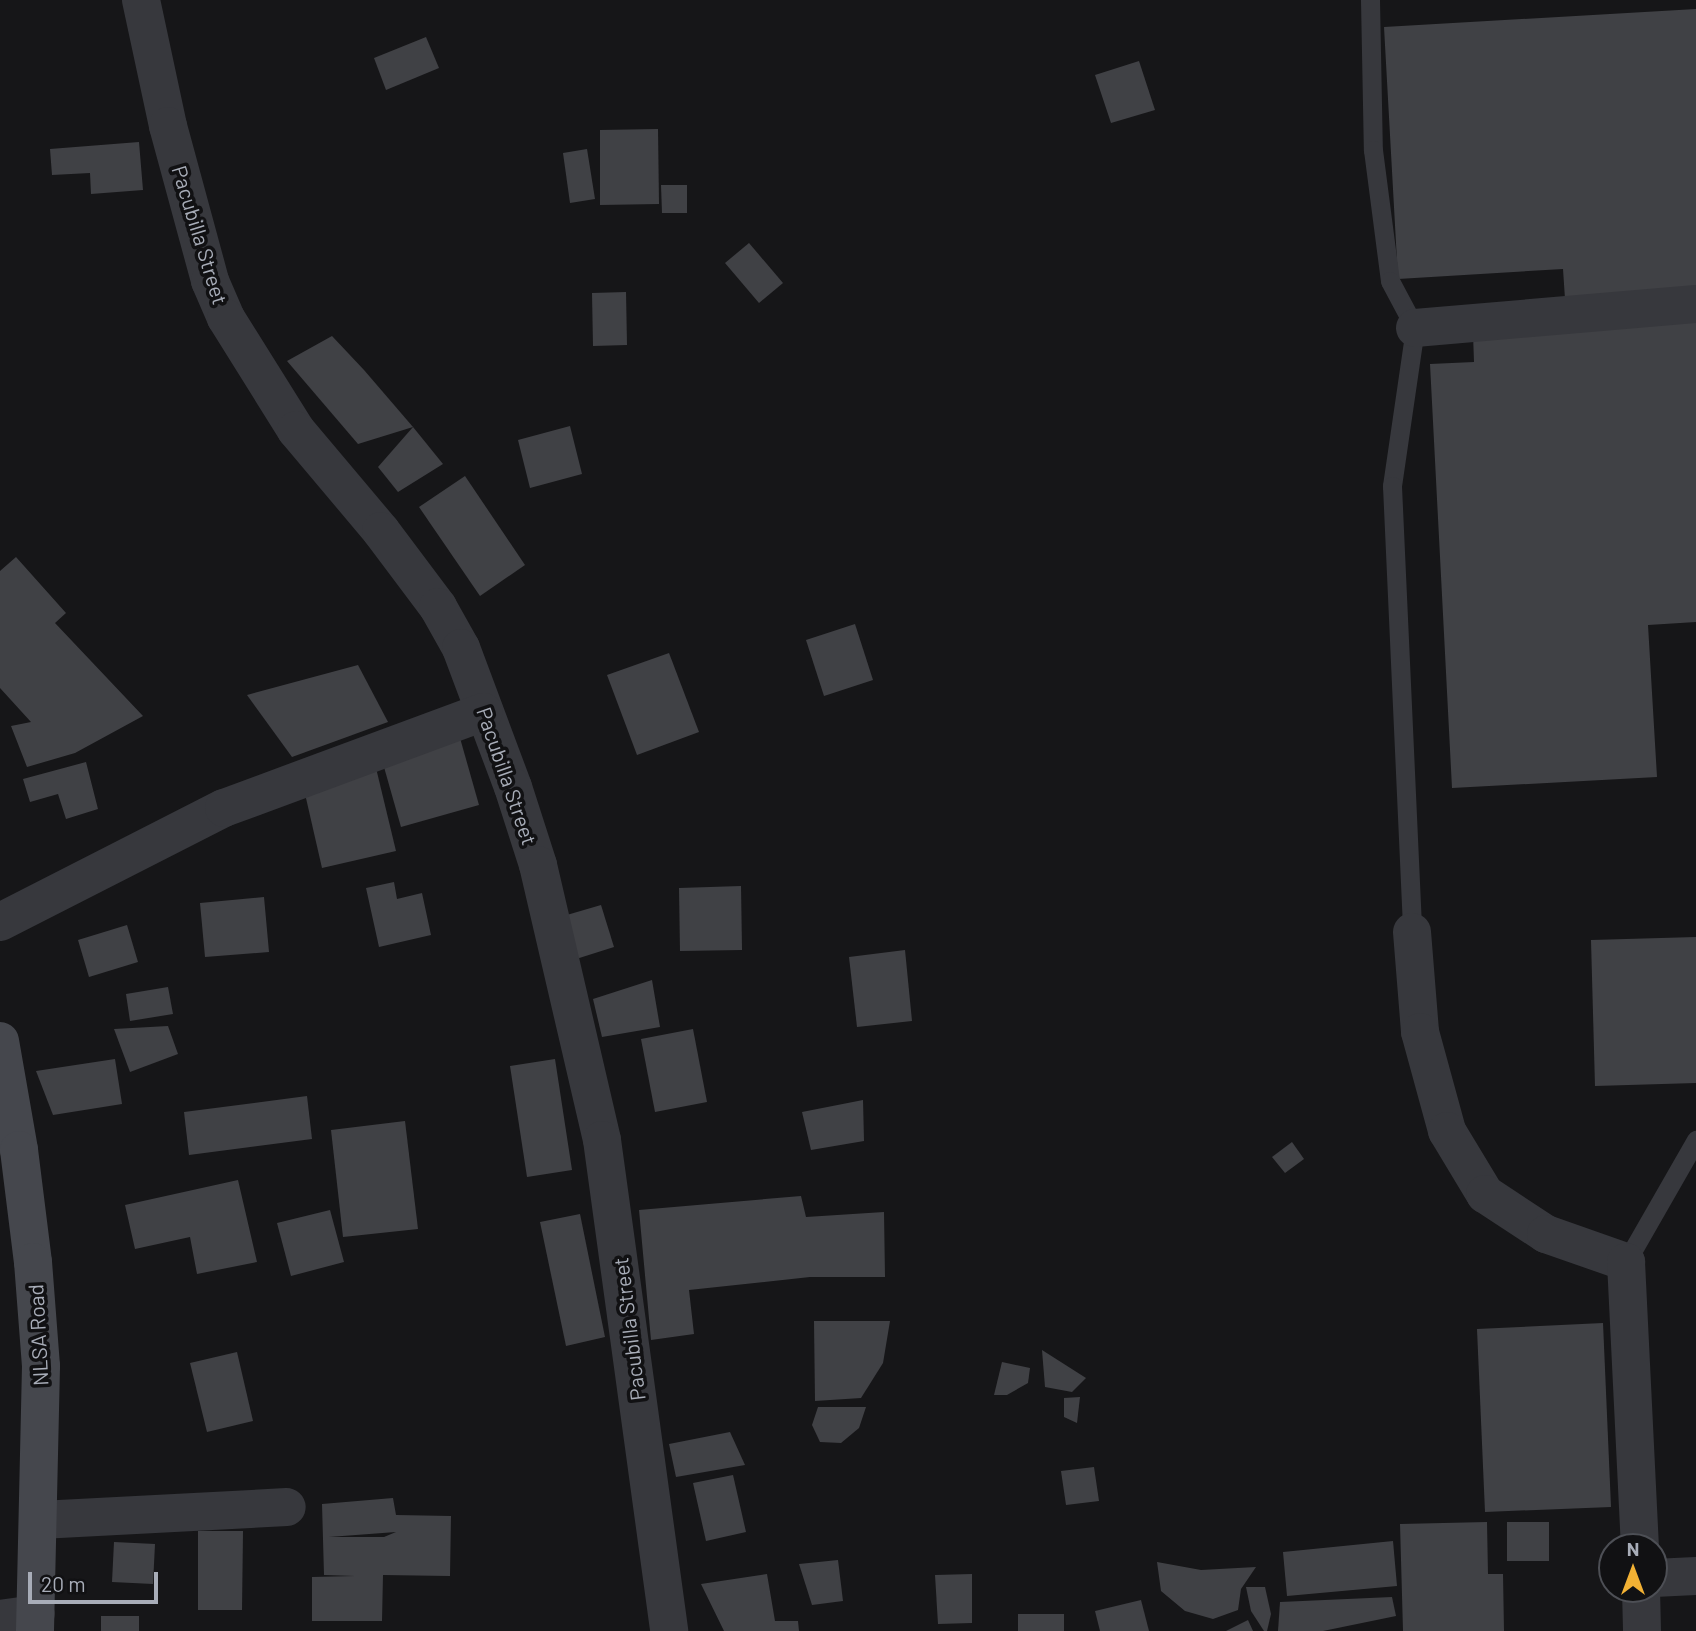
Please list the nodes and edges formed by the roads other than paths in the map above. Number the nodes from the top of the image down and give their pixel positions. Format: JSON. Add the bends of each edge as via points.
{"nodes":[{"id":1,"x":141,"y":0,"type":"edge"},
{"id":2,"x":1370,"y":0,"type":"edge"},
{"id":3,"x":1696,"y":304,"type":"edge"},
{"id":4,"x":1415,"y":328,"type":"junction"},
{"id":5,"x":484,"y":712,"type":"junction"},
{"id":6,"x":0,"y":922,"type":"edge"},
{"id":7,"x":1412,"y":932,"type":"joint"},
{"id":8,"x":0,"y":1041,"type":"edge"},
{"id":9,"x":1696,"y":1140,"type":"edge"},
{"id":10,"x":1626,"y":1262,"type":"junction"},
{"id":11,"x":287,"y":1507,"type":"dead end"},
{"id":12,"x":40,"y":1520,"type":"junction"},
{"id":13,"x":1639,"y":1533,"type":"edge"},
{"id":14,"x":1696,"y":1576,"type":"edge"},
{"id":15,"x":1668,"y":1577,"type":"edge"},
{"id":16,"x":1641,"y":1603,"type":"edge"},
{"id":17,"x":665,"y":1613,"type":"edge"},
{"id":18,"x":24,"y":1621,"type":"edge"},
{"id":19,"x":641,"y":1631,"type":"edge"},
{"id":20,"x":1642,"y":1631,"type":"edge"}],
"edges":[{"from":1,"to":5,"type":"street","name":"Pacubilla Street","via":[[167,126],[210,281],[226,318],[296,430],[438,607],[461,648]]},
{"from":2,"to":4,"type":"lane","via":[[1373,150],[1390,281]]},
{"from":3,"to":4,"type":"street"},
{"from":4,"to":7,"type":"lane","via":[[1392,486]]},
{"from":5,"to":6,"type":"street","via":[[224,808]]},
{"from":5,"to":17,"type":"street","name":"Pacubilla Street","via":[[538,865],[602,1140]]},
{"from":7,"to":10,"type":"street","via":[[1420,1032],[1447,1131],[1485,1194],[1546,1234]]},
{"from":8,"to":12,"type":"main road","name":"NLSA Road","via":[[33,1262],[41,1366]]},
{"from":9,"to":10,"type":"lane"},
{"from":10,"to":13,"type":"street"},
{"from":11,"to":12,"type":"street"},
{"from":12,"to":18,"type":"main road","name":"NLSA Road"},
{"from":14,"to":15,"type":"street"},
{"from":16,"to":20,"type":"street"},
{"from":17,"to":19,"type":"street"}]}
